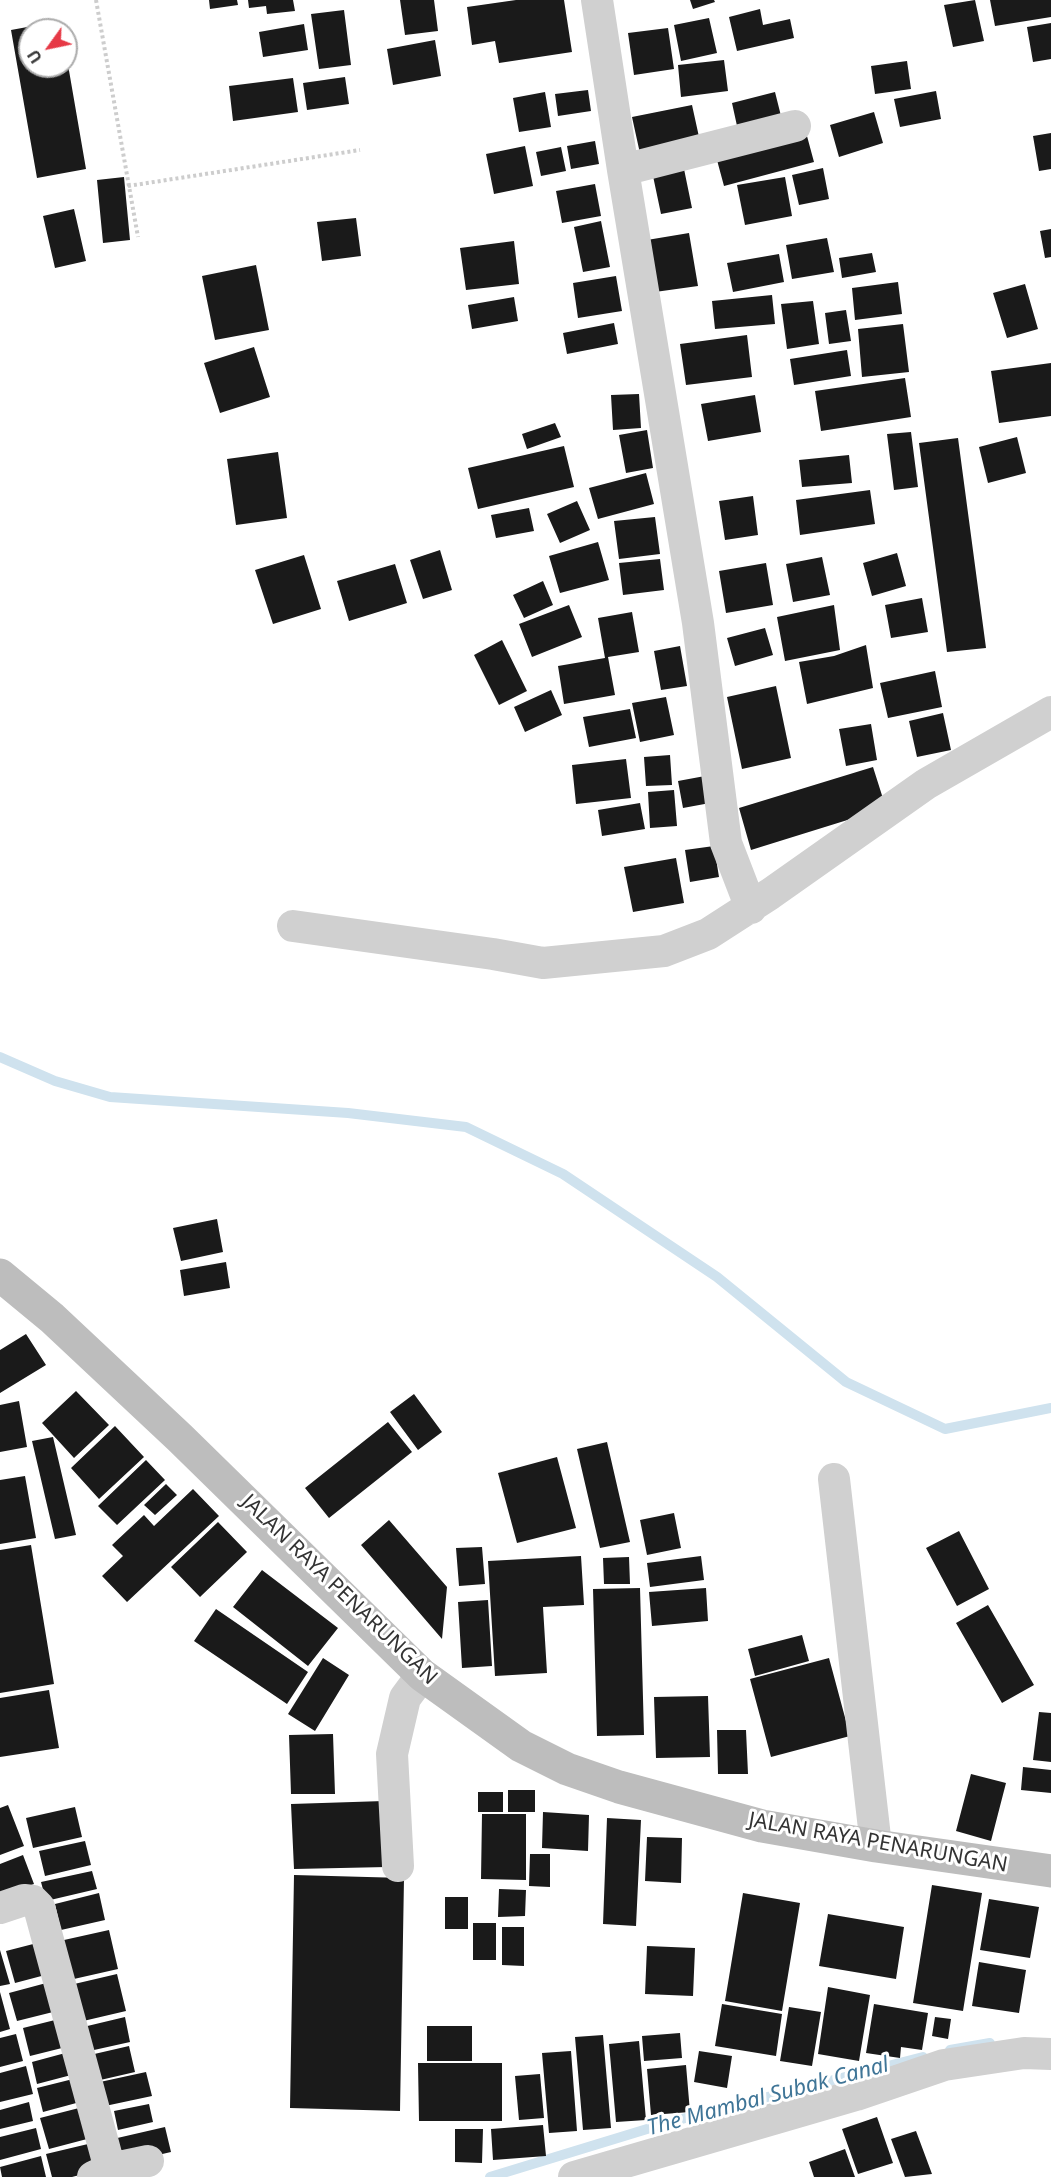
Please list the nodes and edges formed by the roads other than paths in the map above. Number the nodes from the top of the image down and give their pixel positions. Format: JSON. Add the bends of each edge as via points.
{"nodes":[{"id":1,"x":597,"y":0,"type":"edge"},
{"id":2,"x":795,"y":126,"type":"dead end"},
{"id":3,"x":622,"y":170,"type":"junction"},
{"id":4,"x":1051,"y":712,"type":"edge"},
{"id":5,"x":751,"y":908,"type":"junction"},
{"id":6,"x":293,"y":926,"type":"dead end"},
{"id":7,"x":0,"y":1275,"type":"edge"},
{"id":8,"x":834,"y":1479,"type":"dead end"},
{"id":9,"x":422,"y":1674,"type":"junction"},
{"id":10,"x":876,"y":1846,"type":"junction"},
{"id":11,"x":398,"y":1866,"type":"dead end"},
{"id":12,"x":1051,"y":1871,"type":"edge"},
{"id":13,"x":0,"y":1908,"type":"edge"},
{"id":14,"x":1051,"y":2054,"type":"edge"},
{"id":15,"x":148,"y":2161,"type":"dead end"},
{"id":16,"x":102,"y":2173,"type":"edge"},
{"id":17,"x":574,"y":2177,"type":"edge"}],
"edges":[{"from":1,"to":3,"type":"street"},
{"from":2,"to":3,"type":"street"},
{"from":3,"to":5,"type":"street","via":[[698,623],[726,843]]},
{"from":4,"to":5,"type":"street","via":[[927,784]]},
{"from":5,"to":6,"type":"street","via":[[708,934],[664,951],[543,963]]},
{"from":7,"to":9,"type":"main road","name":"JALAN RAYA PENARUNGAN","via":[[52,1318],[180,1438]]},
{"from":8,"to":10,"type":"street"},
{"from":9,"to":10,"type":"main road","name":"JALAN RAYA PENARUNGAN","via":[[521,1746],[567,1769],[762,1826]]},
{"from":9,"to":11,"type":"street","via":[[405,1698],[392,1754]]},
{"from":10,"to":12,"type":"main road","name":"JALAN RAYA PENARUNGAN"},
{"from":13,"to":16,"type":"street","via":[[24,1900],[39,1907]]},
{"from":14,"to":17,"type":"street","via":[[1024,2053],[944,2065],[856,2095]]},
{"from":15,"to":16,"type":"street"}]}
